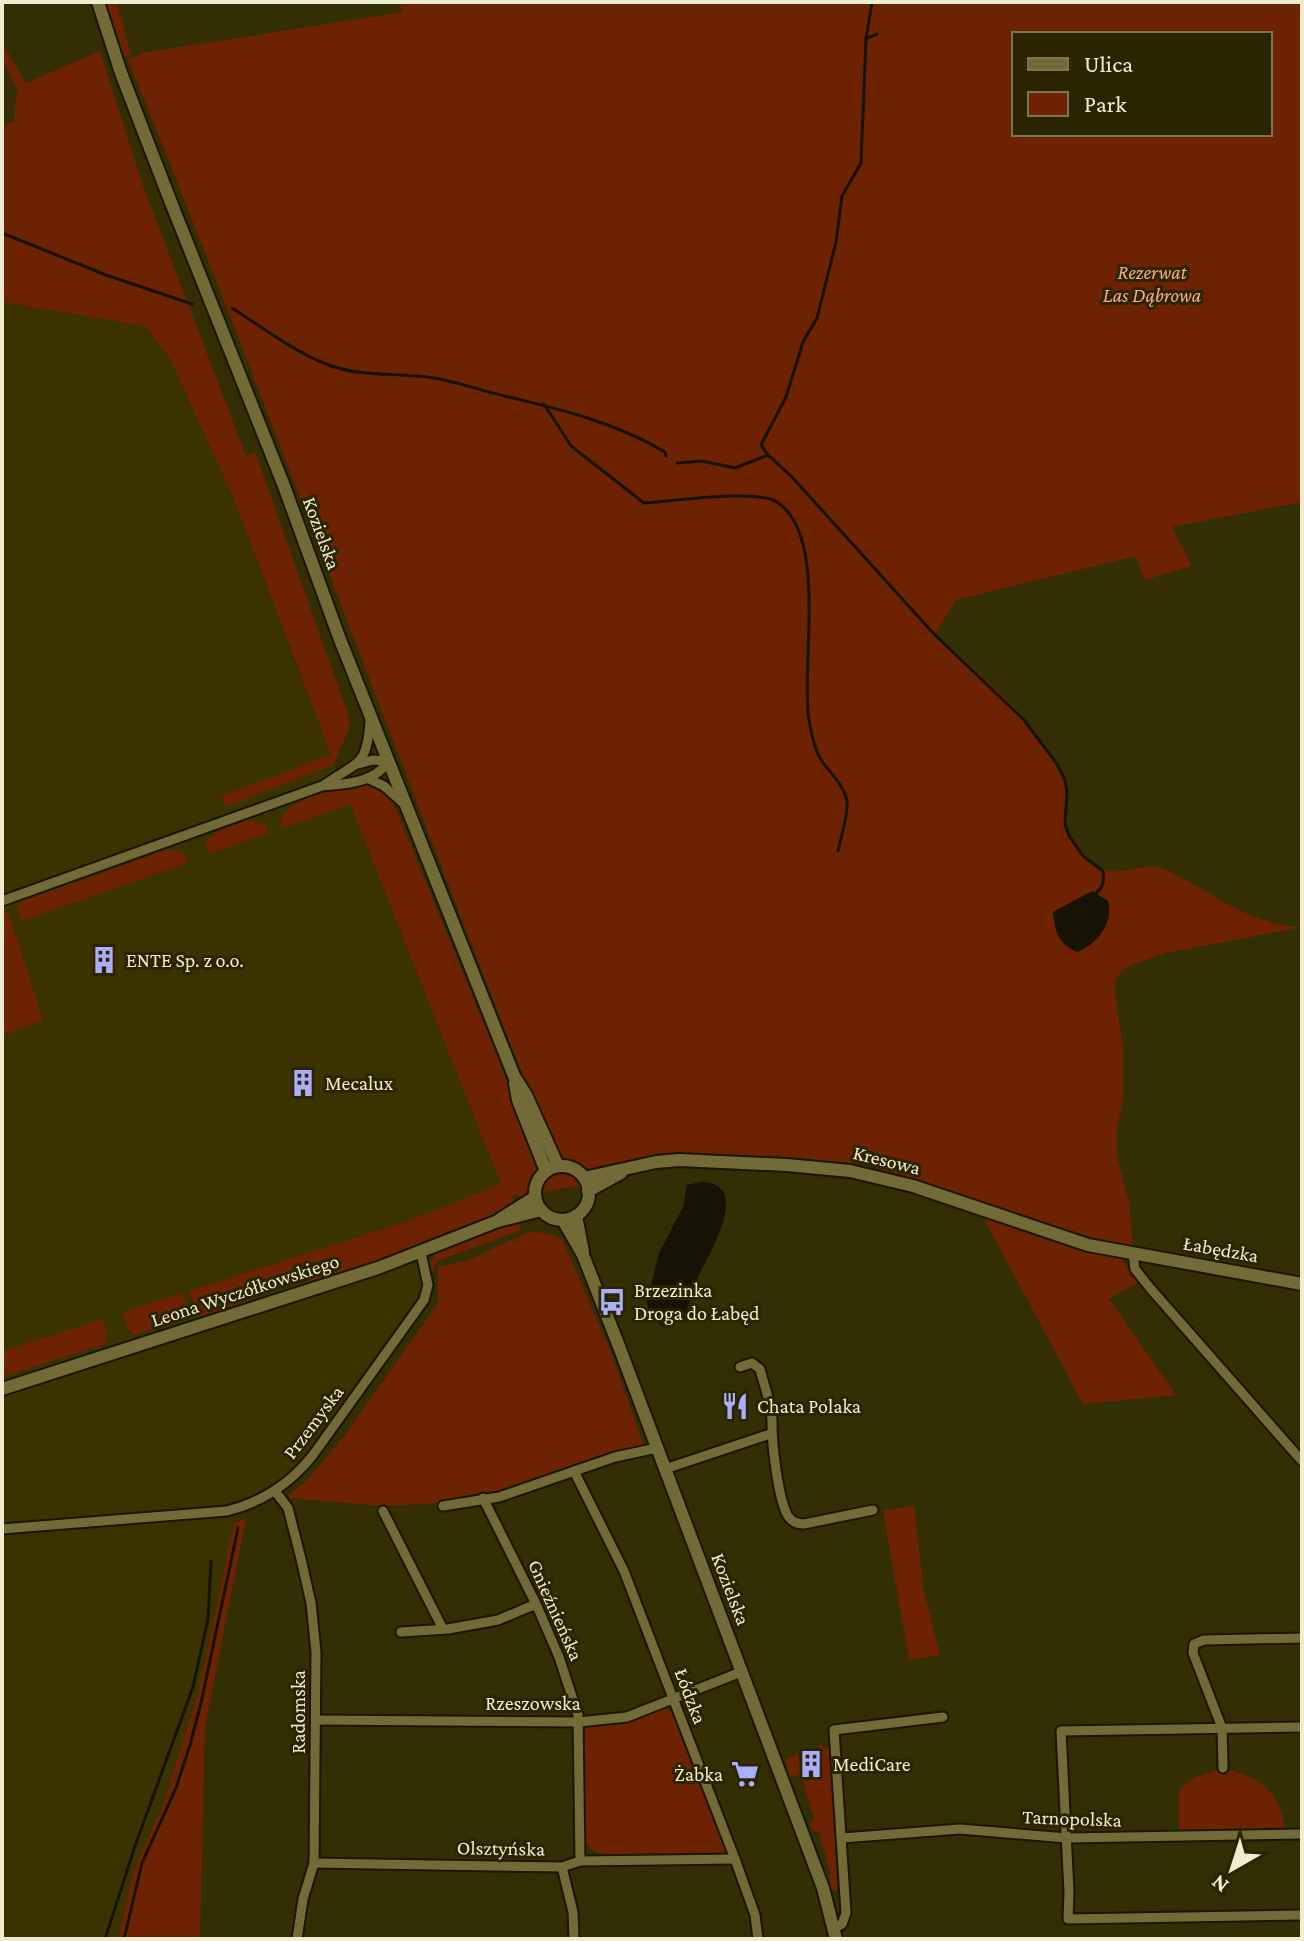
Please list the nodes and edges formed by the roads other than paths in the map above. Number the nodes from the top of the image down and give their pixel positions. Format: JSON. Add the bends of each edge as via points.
{"nodes":[{"id":1,"x":98,"y":2,"type":"edge"},
{"id":2,"x":371,"y":718,"type":"junction"},
{"id":3,"x":388,"y":761,"type":"junction"},
{"id":4,"x":358,"y":764,"type":"junction"},
{"id":5,"x":367,"y":778,"type":"junction"},
{"id":6,"x":322,"y":786,"type":"junction"},
{"id":7,"x":405,"y":805,"type":"junction"},
{"id":8,"x":2,"y":901,"type":"edge"},
{"id":9,"x":552,"y":1169,"type":"junction"},
{"id":10,"x":586,"y":1185,"type":"junction"},
{"id":11,"x":535,"y":1197,"type":"junction"},
{"id":12,"x":541,"y":1210,"type":"junction"},
{"id":13,"x":576,"y":1216,"type":"junction"},
{"id":14,"x":563,"y":1220,"type":"junction"},
{"id":15,"x":498,"y":1221,"type":"junction"},
{"id":16,"x":421,"y":1253,"type":"junction"},
{"id":17,"x":1133,"y":1254,"type":"junction"},
{"id":18,"x":583,"y":1255,"type":"junction"},
{"id":19,"x":1302,"y":1284,"type":"edge"},
{"id":20,"x":740,"y":1367,"type":"dead end"},
{"id":21,"x":2,"y":1389,"type":"edge"},
{"id":22,"x":770,"y":1434,"type":"junction"},
{"id":23,"x":657,"y":1448,"type":"junction"},
{"id":24,"x":1302,"y":1461,"type":"edge"},
{"id":25,"x":665,"y":1469,"type":"junction"},
{"id":26,"x":574,"y":1471,"type":"junction"},
{"id":27,"x":275,"y":1491,"type":"junction"},
{"id":28,"x":483,"y":1498,"type":"junction"},
{"id":29,"x":443,"y":1506,"type":"dead end"},
{"id":30,"x":873,"y":1510,"type":"dead end"},
{"id":31,"x":383,"y":1511,"type":"dead end"},
{"id":32,"x":2,"y":1529,"type":"edge"},
{"id":33,"x":536,"y":1604,"type":"junction"},
{"id":34,"x":443,"y":1629,"type":"junction"},
{"id":35,"x":401,"y":1632,"type":"dead end"},
{"id":36,"x":1302,"y":1638,"type":"edge"},
{"id":37,"x":741,"y":1672,"type":"junction"},
{"id":38,"x":673,"y":1699,"type":"junction"},
{"id":39,"x":943,"y":1717,"type":"dead end"},
{"id":40,"x":316,"y":1720,"type":"junction"},
{"id":41,"x":579,"y":1722,"type":"junction"},
{"id":42,"x":1302,"y":1727,"type":"edge"},
{"id":43,"x":1222,"y":1728,"type":"junction"},
{"id":44,"x":1223,"y":1768,"type":"dead end"},
{"id":45,"x":1302,"y":1834,"type":"edge"},
{"id":46,"x":581,"y":1838,"type":"junction"},
{"id":47,"x":842,"y":1838,"type":"junction"},
{"id":48,"x":1067,"y":1838,"type":"junction"},
{"id":49,"x":735,"y":1859,"type":"junction"},
{"id":50,"x":580,"y":1861,"type":"junction"},
{"id":51,"x":604,"y":1861,"type":"junction"},
{"id":52,"x":314,"y":1863,"type":"junction"},
{"id":53,"x":562,"y":1867,"type":"junction"},
{"id":54,"x":1302,"y":1915,"type":"edge"},
{"id":55,"x":835,"y":1934,"type":"edge"},
{"id":56,"x":297,"y":1939,"type":"edge"},
{"id":57,"x":574,"y":1939,"type":"edge"},
{"id":58,"x":758,"y":1939,"type":"edge"}],
"edges":[{"from":1,"to":2,"type":"street","name":"Kozielska"},
{"from":2,"to":3,"type":"street","name":"Kozielska"},
{"from":2,"to":4,"type":"street","via":[[368,746]]},
{"from":3,"to":4,"type":"street"},
{"from":3,"to":5,"type":"street"},
{"from":3,"to":7,"type":"street","name":"Kozielska"},
{"from":4,"to":6,"type":"street"},
{"from":5,"to":6,"type":"street"},
{"from":5,"to":7,"type":"street"},
{"from":6,"to":8,"type":"street"},
{"from":7,"to":9,"type":"street","name":"Kozielska"},
{"from":9,"to":10,"type":"street","via":[[571,1168]]},
{"from":9,"to":11,"type":"street","via":[[536,1184]]},
{"from":10,"to":13,"type":"street","via":[[586,1205]]},
{"from":10,"to":17,"type":"street","name":"Kresowa","via":[[656,1162],[679,1160],[850,1171],[913,1186],[1072,1241]]},
{"from":11,"to":12,"type":"street"},
{"from":11,"to":15,"type":"street","name":"Leona Wyczółkowskiego"},
{"from":12,"to":14,"type":"street"},
{"from":12,"to":15,"type":"street","name":"Leona Wyczółkowskiego"},
{"from":13,"to":14,"type":"street"},
{"from":13,"to":18,"type":"street","name":"Kozielska"},
{"from":14,"to":18,"type":"street","name":"Kozielska"},
{"from":15,"to":16,"type":"street","name":"Leona Wyczółkowskiego"},
{"from":16,"to":21,"type":"street","name":"Leona Wyczółkowskiego"},
{"from":16,"to":27,"type":"street","name":"Przemyska","via":[[428,1285],[424,1300],[313,1455]]},
{"from":17,"to":19,"type":"street","name":"Łabędzka"},
{"from":17,"to":24,"type":"street","via":[[1135,1269],[1150,1288]]},
{"from":18,"to":23,"type":"street","name":"Kozielska"},
{"from":20,"to":22,"type":"street","via":[[752,1363],[760,1369]]},
{"from":22,"to":25,"type":"street"},
{"from":22,"to":30,"type":"street","via":[[790,1518],[804,1524]]},
{"from":23,"to":25,"type":"street","name":"Kozielska"},
{"from":23,"to":26,"type":"street"},
{"from":25,"to":37,"type":"street","name":"Kozielska"},
{"from":26,"to":28,"type":"street"},
{"from":26,"to":38,"type":"street","name":"Łódzka","via":[[624,1571]]},
{"from":27,"to":32,"type":"street","name":"Przemyska","via":[[227,1511]]},
{"from":27,"to":40,"type":"street","name":"Radomska","via":[[288,1508],[311,1603]]},
{"from":28,"to":29,"type":"street"},
{"from":28,"to":33,"type":"street","name":"Gnieźnieńska"},
{"from":31,"to":34,"type":"street"},
{"from":33,"to":34,"type":"street","via":[[498,1620]]},
{"from":33,"to":41,"type":"street","name":"Gnieźnieńska"},
{"from":34,"to":35,"type":"street"},
{"from":36,"to":43,"type":"street","via":[[1195,1642],[1193,1653]]},
{"from":37,"to":38,"type":"street","name":"Rzeszowska"},
{"from":37,"to":55,"type":"street","name":"Kozielska","via":[[823,1888]]},
{"from":38,"to":41,"type":"street","name":"Rzeszowska","via":[[627,1717]]},
{"from":38,"to":49,"type":"street","name":"Łódzka"},
{"from":39,"to":47,"type":"street","via":[[834,1730]]},
{"from":40,"to":41,"type":"street","name":"Rzeszowska"},
{"from":40,"to":52,"type":"street","name":"Radomska"},
{"from":41,"to":46,"type":"street","name":"Gnieźnieńska"},
{"from":42,"to":43,"type":"street"},
{"from":43,"to":44,"type":"street"},
{"from":43,"to":48,"type":"street","via":[[1061,1731]]},
{"from":45,"to":48,"type":"street","name":"Tarnopolska"},
{"from":46,"to":50,"type":"street","name":"Gnieźnieńska"},
{"from":46,"to":51,"type":"street","via":[[585,1849]]},
{"from":47,"to":48,"type":"street","name":"Tarnopolska","via":[[960,1829]]},
{"from":47,"to":55,"type":"street","via":[[846,1913]]},
{"from":48,"to":54,"type":"street","via":[[1068,1919]]},
{"from":49,"to":51,"type":"street","name":"Olsztyńska"},
{"from":49,"to":58,"type":"street","name":"Łódzka"},
{"from":50,"to":51,"type":"street","name":"Olsztyńska"},
{"from":50,"to":53,"type":"street","name":"Olsztyńska"},
{"from":52,"to":53,"type":"street","name":"Olsztyńska"},
{"from":52,"to":56,"type":"street","name":"Radomska"},
{"from":53,"to":57,"type":"street"}]}
